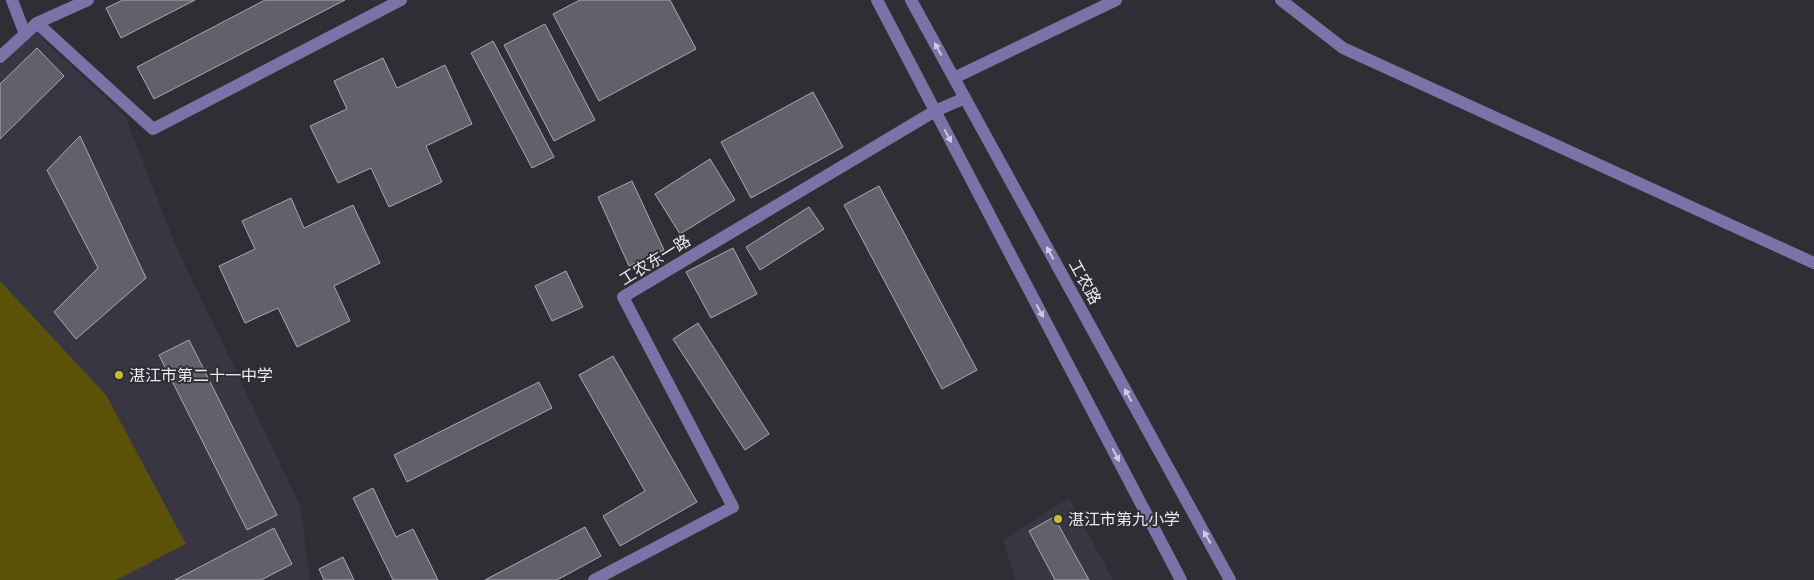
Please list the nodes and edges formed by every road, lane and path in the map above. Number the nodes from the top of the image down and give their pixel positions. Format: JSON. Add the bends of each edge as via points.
{"nodes":[{"id":1,"x":12,"y":0,"type":"edge"},
{"id":2,"x":88,"y":0,"type":"edge"},
{"id":3,"x":401,"y":0,"type":"edge"},
{"id":4,"x":877,"y":0,"type":"edge"},
{"id":5,"x":911,"y":0,"type":"edge"},
{"id":6,"x":1116,"y":0,"type":"edge"},
{"id":7,"x":1281,"y":0,"type":"edge"},
{"id":8,"x":37,"y":23,"type":"junction"},
{"id":9,"x":25,"y":34,"type":"junction"},
{"id":10,"x":0,"y":57,"type":"edge"},
{"id":11,"x":954,"y":78,"type":"junction"},
{"id":12,"x":965,"y":98,"type":"junction"},
{"id":13,"x":935,"y":111,"type":"junction"},
{"id":14,"x":1814,"y":263,"type":"edge"},
{"id":15,"x":594,"y":580,"type":"edge"},
{"id":16,"x":1181,"y":580,"type":"edge"},
{"id":17,"x":1230,"y":580,"type":"edge"}],
"edges":[{"from":1,"to":9,"type":"street"},
{"from":2,"to":8,"type":"street"},
{"from":3,"to":8,"type":"street","via":[[153,129]]},
{"from":4,"to":13,"type":"street"},
{"from":11,"to":5,"type":"street","name":"工农路","one_way":true},
{"from":6,"to":11,"type":"street"},
{"from":7,"to":14,"type":"street","via":[[1343,48]]},
{"from":8,"to":9,"type":"street"},
{"from":9,"to":10,"type":"street"},
{"from":11,"to":12,"type":"street","name":"工农路"},
{"from":12,"to":13,"type":"street","name":"工农东一路"},
{"from":17,"to":12,"type":"street","name":"工农路","one_way":true},
{"from":13,"to":15,"type":"street","name":"工农东一路","via":[[623,296],[733,507]]},
{"from":13,"to":16,"type":"street","one_way":true}]}
